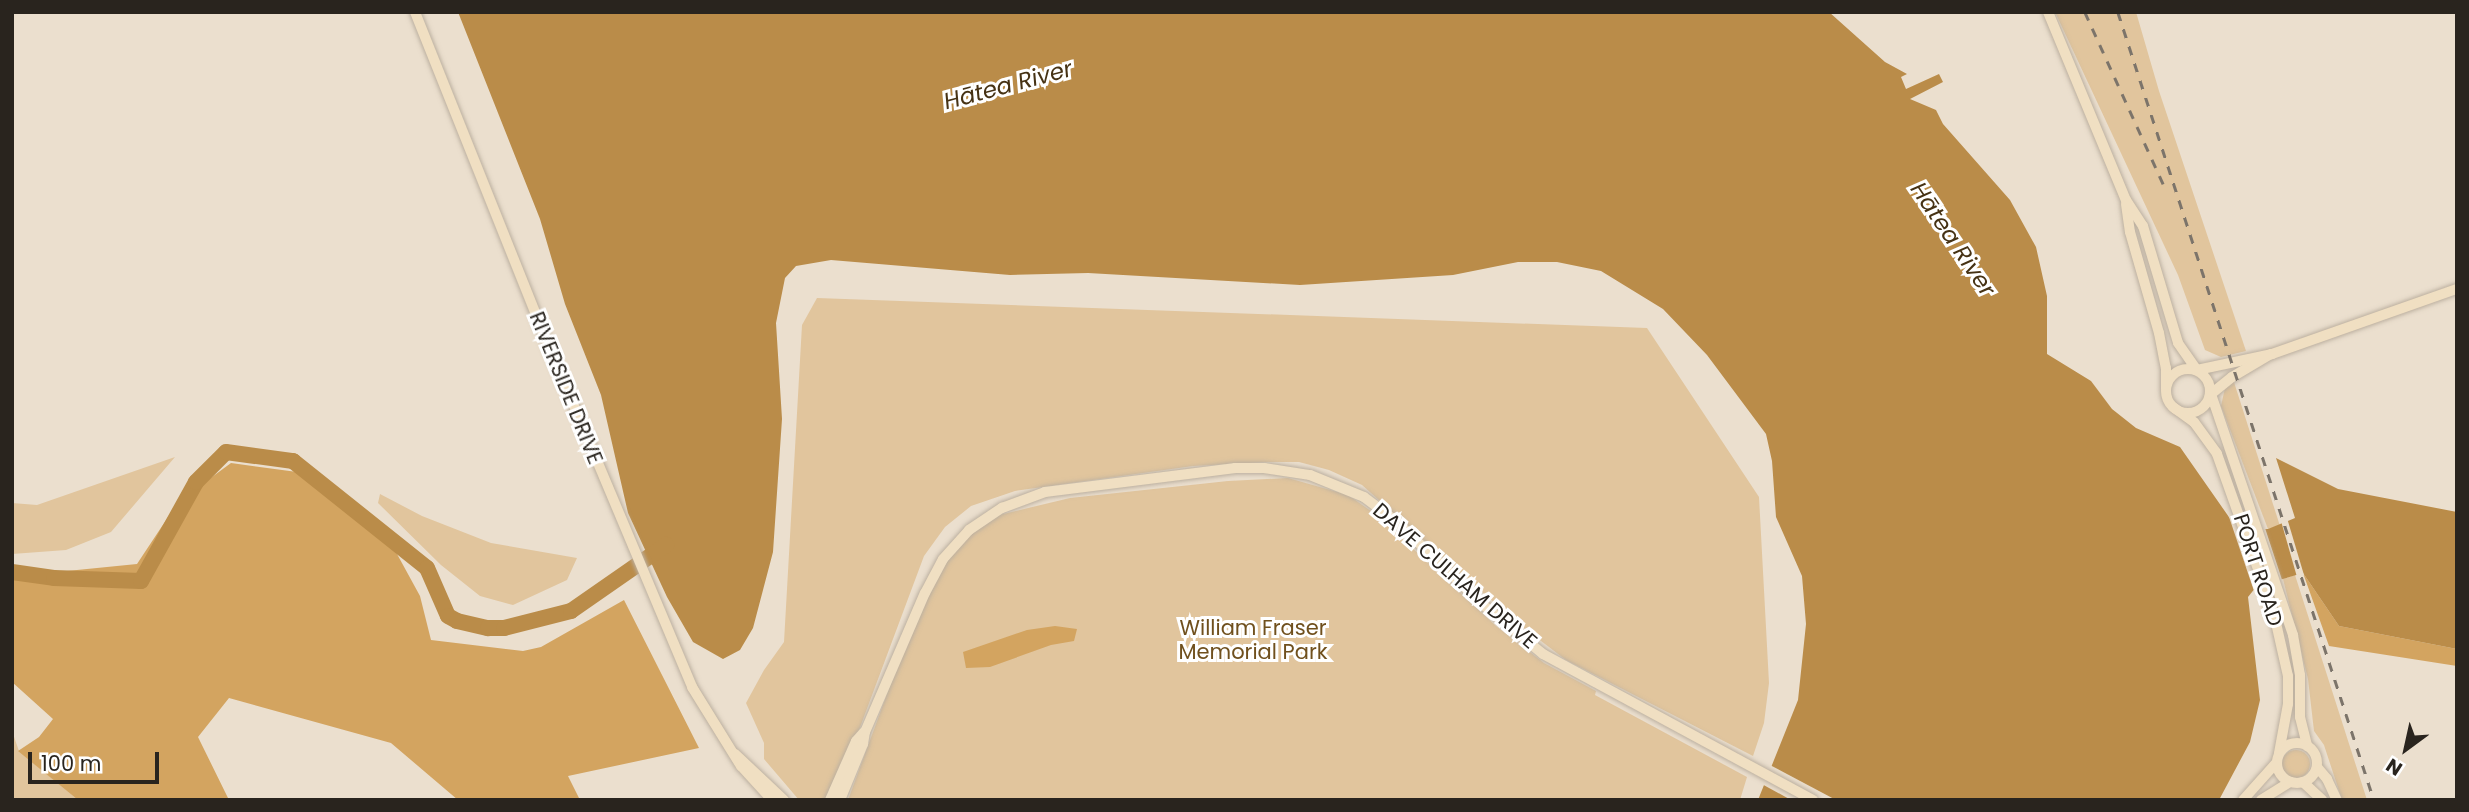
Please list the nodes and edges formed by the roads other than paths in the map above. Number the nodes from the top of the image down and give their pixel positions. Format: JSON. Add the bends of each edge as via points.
{"nodes":[{"id":1,"x":415,"y":12,"type":"edge"},
{"id":2,"x":2048,"y":12,"type":"edge"},
{"id":3,"x":2126,"y":200,"type":"junction"},
{"id":4,"x":2457,"y":289,"type":"edge"},
{"id":5,"x":2272,"y":354,"type":"junction"},
{"id":6,"x":2197,"y":370,"type":"junction"},
{"id":7,"x":2166,"y":389,"type":"junction"},
{"id":8,"x":2211,"y":394,"type":"junction"},
{"id":9,"x":2173,"y":407,"type":"junction"},
{"id":10,"x":865,"y":732,"type":"junction"},
{"id":11,"x":2307,"y":746,"type":"junction"},
{"id":12,"x":735,"y":753,"type":"junction"},
{"id":13,"x":2278,"y":757,"type":"junction"},
{"id":14,"x":2317,"y":767,"type":"junction"},
{"id":15,"x":2290,"y":782,"type":"junction"},
{"id":16,"x":2303,"y":782,"type":"junction"},
{"id":17,"x":772,"y":800,"type":"edge"},
{"id":18,"x":784,"y":800,"type":"edge"},
{"id":19,"x":830,"y":800,"type":"edge"},
{"id":20,"x":840,"y":800,"type":"edge"},
{"id":21,"x":1813,"y":800,"type":"edge"},
{"id":22,"x":2243,"y":800,"type":"edge"},
{"id":23,"x":2261,"y":800,"type":"edge"},
{"id":24,"x":2322,"y":800,"type":"edge"},
{"id":25,"x":2337,"y":800,"type":"edge"}],
"edges":[{"from":1,"to":12,"type":"main road","name":"RIVERSIDE DRIVE","via":[[642,573],[692,687]]},
{"from":2,"to":3,"type":"main road","name":"PORT ROAD"},
{"from":3,"to":6,"type":"main road","name":"PORT ROAD","via":[[2143,226],[2178,343]]},
{"from":3,"to":7,"type":"main road","name":"PORT ROAD","via":[[2130,232],[2159,333]]},
{"from":4,"to":5,"type":"main road"},
{"from":5,"to":6,"type":"main road"},
{"from":5,"to":8,"type":"main road"},
{"from":6,"to":7,"type":"main road","via":[[2177,371]]},
{"from":6,"to":8,"type":"main road","name":"PORT ROAD","via":[[2208,380]]},
{"from":7,"to":9,"type":"main road","name":"PORT ROAD"},
{"from":8,"to":9,"type":"main road","via":[[2199,411],[2186,413]]},
{"from":8,"to":11,"type":"main road","name":"PORT ROAD","via":[[2286,610],[2300,676],[2300,717]]},
{"from":9,"to":13,"type":"main road","name":"PORT ROAD","via":[[2206,435],[2236,503],[2274,614],[2288,704]]},
{"from":10,"to":19,"type":"main road","name":"DAVE CULHAM DRIVE","via":[[856,740]]},
{"from":10,"to":20,"type":"main road","name":"DAVE CULHAM DRIVE"},
{"from":10,"to":21,"type":"main road","name":"DAVE CULHAM DRIVE","via":[[935,572],[960,539],[991,513],[1026,498],[1069,488],[1264,468],[1310,475],[1364,497],[1543,654]]},
{"from":11,"to":13,"type":"main road","via":[[2292,744]]},
{"from":11,"to":14,"type":"main road"},
{"from":12,"to":17,"type":"main road","name":"RIVERSIDE DRIVE","via":[[740,766]]},
{"from":12,"to":18,"type":"main road","name":"RIVERSIDE DRIVE"},
{"from":13,"to":15,"type":"main road","via":[[2280,774]]},
{"from":13,"to":22,"type":"main road"},
{"from":14,"to":16,"type":"main road"},
{"from":14,"to":25,"type":"main road"},
{"from":15,"to":16,"type":"main road"},
{"from":15,"to":23,"type":"main road"},
{"from":16,"to":24,"type":"main road"}]}
